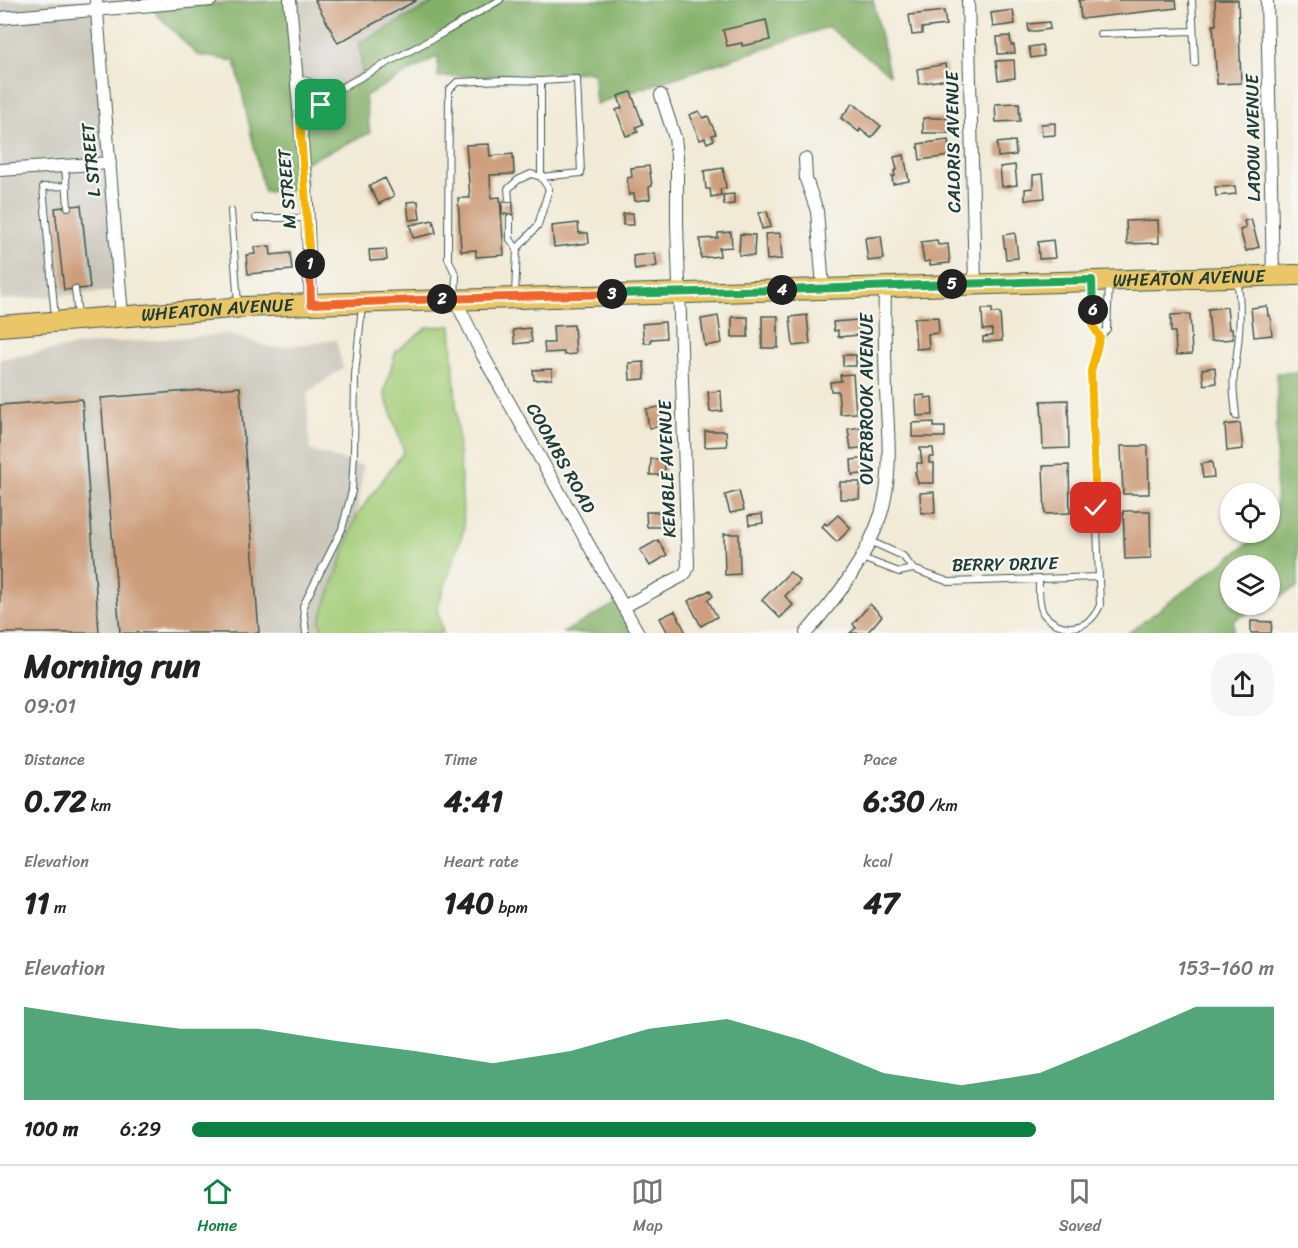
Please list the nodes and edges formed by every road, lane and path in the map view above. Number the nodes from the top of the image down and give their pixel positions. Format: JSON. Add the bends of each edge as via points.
{"nodes":[{"id":1,"x":211,"y":0,"type":"edge"},
{"id":2,"x":290,"y":0,"type":"edge"},
{"id":3,"x":500,"y":0,"type":"edge"},
{"id":4,"x":968,"y":0,"type":"edge"},
{"id":5,"x":1192,"y":0,"type":"edge"},
{"id":6,"x":1267,"y":0,"type":"edge"},
{"id":7,"x":97,"y":4,"type":"edge"},
{"id":8,"x":0,"y":18,"type":"edge"},
{"id":9,"x":1193,"y":31,"type":"junction"},
{"id":10,"x":1100,"y":34,"type":"dead end"},
{"id":11,"x":1195,"y":63,"type":"dead end"},
{"id":12,"x":296,"y":78,"type":"junction"},
{"id":13,"x":541,"y":81,"type":"junction"},
{"id":14,"x":337,"y":90,"type":"junction"},
{"id":15,"x":661,"y":95,"type":"dead end"},
{"id":16,"x":300,"y":119,"type":"junction"},
{"id":17,"x":805,"y":159,"type":"dead end"},
{"id":18,"x":110,"y":163,"type":"junction"},
{"id":19,"x":65,"y":166,"type":"junction"},
{"id":20,"x":0,"y":170,"type":"edge"},
{"id":21,"x":541,"y":177,"type":"junction"},
{"id":22,"x":67,"y":186,"type":"junction"},
{"id":23,"x":509,"y":199,"type":"dead end"},
{"id":24,"x":68,"y":207,"type":"dead end"},
{"id":25,"x":231,"y":212,"type":"dead end"},
{"id":26,"x":256,"y":218,"type":"dead end"},
{"id":27,"x":308,"y":218,"type":"junction"},
{"id":28,"x":510,"y":218,"type":"dead end"},
{"id":29,"x":517,"y":249,"type":"junction"},
{"id":30,"x":1298,"y":275,"type":"edge"},
{"id":31,"x":1273,"y":276,"type":"junction"},
{"id":32,"x":1236,"y":277,"type":"junction"},
{"id":33,"x":1101,"y":280,"type":"junction"},
{"id":34,"x":975,"y":283,"type":"junction"},
{"id":35,"x":885,"y":286,"type":"junction"},
{"id":36,"x":823,"y":288,"type":"junction"},
{"id":37,"x":75,"y":290,"type":"dead end"},
{"id":38,"x":681,"y":292,"type":"junction"},
{"id":39,"x":514,"y":297,"type":"junction"},
{"id":40,"x":455,"y":299,"type":"junction"},
{"id":41,"x":362,"y":302,"type":"junction"},
{"id":42,"x":311,"y":304,"type":"junction"},
{"id":43,"x":238,"y":307,"type":"junction"},
{"id":44,"x":122,"y":316,"type":"junction"},
{"id":45,"x":78,"y":320,"type":"junction"},
{"id":46,"x":56,"y":321,"type":"junction"},
{"id":47,"x":0,"y":326,"type":"edge"},
{"id":48,"x":1100,"y":337,"type":"junction"},
{"id":49,"x":1236,"y":416,"type":"dead end"},
{"id":50,"x":870,"y":541,"type":"junction"},
{"id":51,"x":862,"y":558,"type":"junction"},
{"id":52,"x":913,"y":569,"type":"junction"},
{"id":53,"x":1099,"y":577,"type":"junction"},
{"id":54,"x":1039,"y":579,"type":"junction"},
{"id":55,"x":623,"y":607,"type":"junction"},
{"id":56,"x":306,"y":633,"type":"edge"},
{"id":57,"x":638,"y":633,"type":"edge"},
{"id":58,"x":806,"y":633,"type":"edge"}],
"edges":[{"from":1,"to":7,"type":"street"},
{"from":2,"to":12,"type":"street","name":"M STREET"},
{"from":3,"to":14,"type":"lane"},
{"from":4,"to":34,"type":"street","name":"CALORIS AVENUE"},
{"from":5,"to":9,"type":"lane"},
{"from":6,"to":31,"type":"street","name":"LADOW AVENUE"},
{"from":7,"to":8,"type":"street"},
{"from":7,"to":18,"type":"street","name":"L STREET"},
{"from":9,"to":10,"type":"lane"},
{"from":9,"to":11,"type":"lane"},
{"from":12,"to":14,"type":"lane"},
{"from":12,"to":16,"type":"street","name":"M STREET"},
{"from":13,"to":21,"type":"lane"},
{"from":13,"to":21,"type":"lane","via":[[577,79],[581,173]]},
{"from":13,"to":40,"type":"lane","via":[[457,82],[449,90],[448,258],[456,276]]},
{"from":14,"to":16,"type":"lane"},
{"from":15,"to":38,"type":"street","name":"KEMBLE AVENUE","via":[[677,156]]},
{"from":16,"to":27,"type":"street","name":"M STREET"},
{"from":17,"to":36,"type":"street","via":[[806,179],[817,211]]},
{"from":18,"to":19,"type":"street"},
{"from":18,"to":44,"type":"street","name":"L STREET"},
{"from":19,"to":20,"type":"street"},
{"from":19,"to":22,"type":"lane"},
{"from":21,"to":23,"type":"lane","via":[[531,174],[518,180],[508,189]]},
{"from":21,"to":29,"type":"lane","via":[[549,189],[538,225]]},
{"from":22,"to":24,"type":"lane"},
{"from":22,"to":46,"type":"lane","via":[[43,187]]},
{"from":25,"to":43,"type":"lane"},
{"from":26,"to":27,"type":"lane"},
{"from":27,"to":42,"type":"street","name":"M STREET"},
{"from":28,"to":29,"type":"lane","via":[[510,239]]},
{"from":29,"to":39,"type":"lane"},
{"from":30,"to":31,"type":"main road","name":"WHEATON AVENUE"},
{"from":31,"to":32,"type":"main road","name":"WHEATON AVENUE"},
{"from":32,"to":33,"type":"main road","name":"WHEATON AVENUE"},
{"from":32,"to":49,"type":"lane"},
{"from":33,"to":34,"type":"main road","name":"WHEATON AVENUE"},
{"from":33,"to":48,"type":"lane","via":[[1093,326]]},
{"from":33,"to":48,"type":"lane","via":[[1107,328]]},
{"from":34,"to":35,"type":"main road","name":"WHEATON AVENUE"},
{"from":35,"to":36,"type":"main road","name":"WHEATON AVENUE"},
{"from":35,"to":50,"type":"street","name":"OVERBROOK AVENUE","via":[[887,471],[881,512]]},
{"from":36,"to":38,"type":"main road","name":"WHEATON AVENUE"},
{"from":37,"to":45,"type":"lane"},
{"from":38,"to":39,"type":"main road","name":"WHEATON AVENUE"},
{"from":38,"to":55,"type":"street","name":"KEMBLE AVENUE","via":[[688,566],[682,576]]},
{"from":39,"to":40,"type":"main road","name":"WHEATON AVENUE"},
{"from":40,"to":41,"type":"main road","name":"WHEATON AVENUE"},
{"from":40,"to":55,"type":"street","name":"COOMBS ROAD"},
{"from":41,"to":42,"type":"main road","name":"WHEATON AVENUE"},
{"from":41,"to":56,"type":"lane","via":[[355,375],[352,491],[342,529],[303,606]]},
{"from":42,"to":43,"type":"main road","name":"WHEATON AVENUE"},
{"from":43,"to":44,"type":"main road","name":"WHEATON AVENUE"},
{"from":44,"to":45,"type":"main road","name":"WHEATON AVENUE"},
{"from":45,"to":46,"type":"main road","name":"WHEATON AVENUE"},
{"from":46,"to":47,"type":"main road","name":"WHEATON AVENUE"},
{"from":48,"to":53,"type":"lane","via":[[1091,371]]},
{"from":50,"to":51,"type":"street","name":"OVERBROOK AVENUE"},
{"from":50,"to":52,"type":"lane","name":"BERRY DRIVE","via":[[903,556]]},
{"from":51,"to":52,"type":"lane","name":"BERRY DRIVE","via":[[899,572]]},
{"from":51,"to":58,"type":"street","name":"OVERBROOK AVENUE","via":[[832,604]]},
{"from":52,"to":54,"type":"lane","name":"BERRY DRIVE","via":[[950,582]]},
{"from":53,"to":54,"type":"lane","name":"BERRY DRIVE"},
{"from":53,"to":54,"type":"lane","via":[[1100,605],[1096,616],[1077,631],[1063,632],[1043,613],[1038,597]]},
{"from":55,"to":57,"type":"street","name":"COOMBS ROAD"}]}
